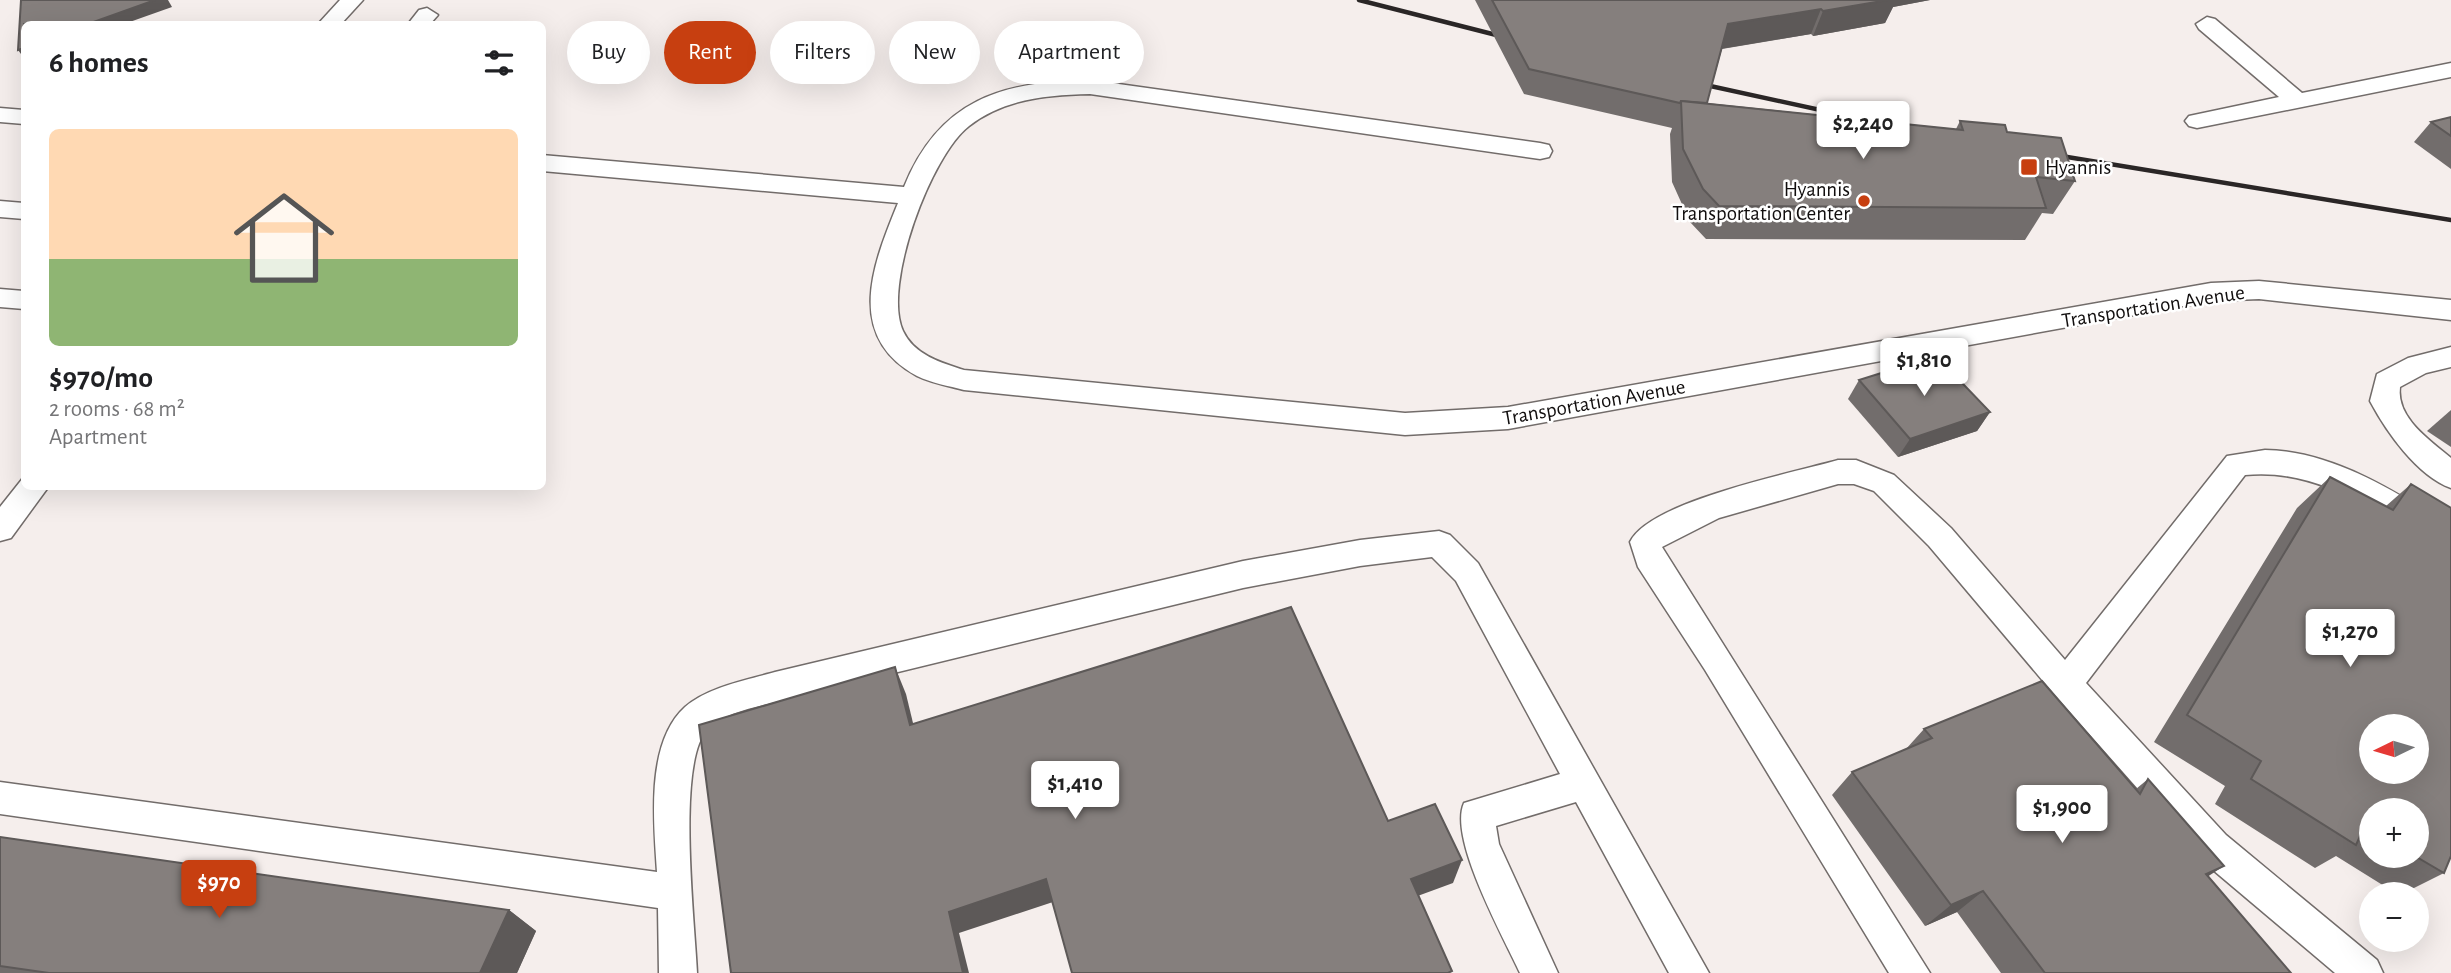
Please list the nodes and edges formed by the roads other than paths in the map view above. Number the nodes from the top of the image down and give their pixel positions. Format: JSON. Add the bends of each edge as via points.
{"nodes":[{"id":1,"x":352,"y":0,"type":"edge"},
{"id":2,"x":332,"y":21,"type":"edge"},
{"id":3,"x":2207,"y":24,"type":"dead end"},
{"id":4,"x":2451,"y":70,"type":"edge"},
{"id":5,"x":2298,"y":102,"type":"junction"},
{"id":6,"x":0,"y":115,"type":"edge"},
{"id":7,"x":21,"y":117,"type":"edge"},
{"id":8,"x":2197,"y":121,"type":"dead end"},
{"id":9,"x":1540,"y":151,"type":"dead end"},
{"id":10,"x":546,"y":163,"type":"edge"},
{"id":11,"x":913,"y":196,"type":"junction"},
{"id":12,"x":0,"y":209,"type":"edge"},
{"id":13,"x":21,"y":211,"type":"edge"},
{"id":14,"x":0,"y":298,"type":"edge"},
{"id":15,"x":21,"y":300,"type":"edge"},
{"id":16,"x":2451,"y":310,"type":"edge"},
{"id":17,"x":2451,"y":357,"type":"edge"},
{"id":18,"x":2451,"y":476,"type":"edge"},
{"id":19,"x":31,"y":490,"type":"edge"},
{"id":20,"x":0,"y":528,"type":"edge"},
{"id":21,"x":2451,"y":542,"type":"edge"},
{"id":22,"x":2066,"y":684,"type":"junction"},
{"id":23,"x":1584,"y":783,"type":"junction"},
{"id":24,"x":0,"y":799,"type":"edge"},
{"id":25,"x":676,"y":892,"type":"junction"},
{"id":26,"x":678,"y":973,"type":"edge"},
{"id":27,"x":1539,"y":973,"type":"edge"},
{"id":28,"x":1690,"y":973,"type":"edge"},
{"id":29,"x":1912,"y":973,"type":"edge"},
{"id":30,"x":2364,"y":973,"type":"edge"}],
"edges":[{"from":1,"to":2,"type":"lane"},
{"from":3,"to":5,"type":"lane"},
{"from":4,"to":5,"type":"lane"},
{"from":5,"to":8,"type":"lane"},
{"from":6,"to":7,"type":"lane"},
{"from":9,"to":11,"type":"lane","name":"Transportation Avenue","via":[[1090,87],[1043,87],[1002,98],[959,121],[929,154]]},
{"from":10,"to":11,"type":"lane"},
{"from":11,"to":16,"type":"lane","name":"Transportation Avenue","via":[[889,256],[883,309],[900,348],[927,368],[964,380],[1405,424],[1508,418],[2211,292],[2259,290]]},
{"from":12,"to":13,"type":"lane"},
{"from":14,"to":15,"type":"lane"},
{"from":17,"to":18,"type":"lane","via":[[2418,365],[2387,381],[2384,401],[2404,435]]},
{"from":19,"to":20,"type":"lane"},
{"from":21,"to":22,"type":"lane","via":[[2365,491],[2308,468],[2277,462],[2237,464]]},
{"from":22,"to":29,"type":"lane","via":[[1940,537],[1884,483],[1856,472],[1838,472],[1688,516],[1645,542],[1649,558]]},
{"from":22,"to":30,"type":"lane","via":[[2213,847]]},
{"from":23,"to":25,"type":"lane","via":[[1467,572],[1439,544],[1348,552],[906,653],[725,702],[697,716],[682,735],[673,769]]},
{"from":23,"to":27,"type":"lane","via":[[1476,815],[1480,845]]},
{"from":23,"to":28,"type":"lane"},
{"from":24,"to":25,"type":"lane"},
{"from":25,"to":26,"type":"lane"}]}
